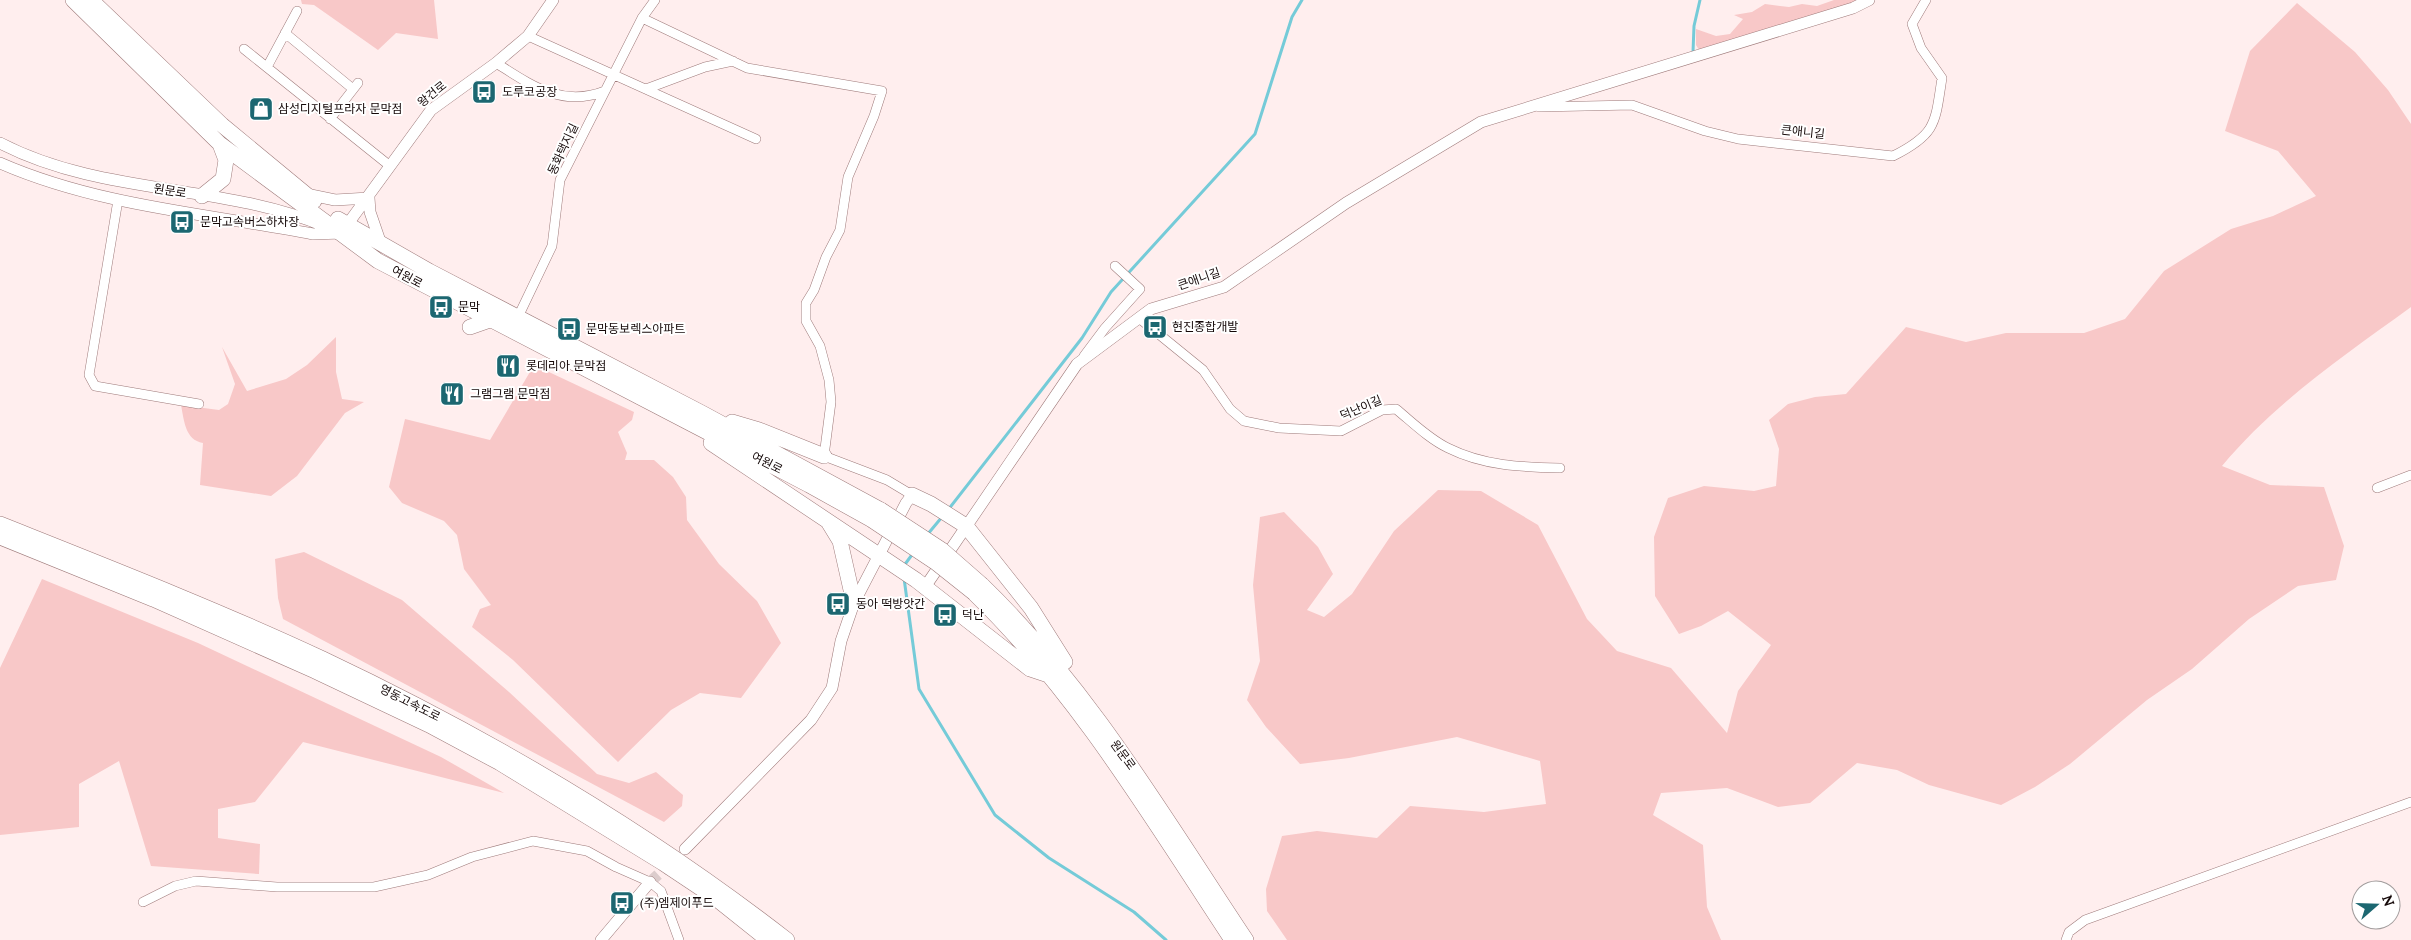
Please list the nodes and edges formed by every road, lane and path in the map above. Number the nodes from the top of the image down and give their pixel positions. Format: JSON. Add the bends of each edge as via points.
{"nodes":[{"id":1,"x":73,"y":0,"type":"edge"},
{"id":2,"x":91,"y":0,"type":"edge"},
{"id":3,"x":553,"y":0,"type":"edge"},
{"id":4,"x":655,"y":0,"type":"edge"},
{"id":5,"x":1870,"y":0,"type":"edge"},
{"id":6,"x":1926,"y":0,"type":"edge"},
{"id":7,"x":297,"y":11,"type":"dead end"},
{"id":8,"x":642,"y":18,"type":"junction"},
{"id":9,"x":285,"y":33,"type":"junction"},
{"id":10,"x":528,"y":36,"type":"junction"},
{"id":11,"x":244,"y":49,"type":"dead end"},
{"id":12,"x":733,"y":61,"type":"junction"},
{"id":13,"x":496,"y":63,"type":"junction"},
{"id":14,"x":267,"y":66,"type":"junction"},
{"id":15,"x":614,"y":74,"type":"junction"},
{"id":16,"x":646,"y":89,"type":"junction"},
{"id":17,"x":604,"y":91,"type":"junction"},
{"id":18,"x":1526,"y":108,"type":"junction"},
{"id":19,"x":330,"y":119,"type":"junction"},
{"id":20,"x":756,"y":139,"type":"dead end"},
{"id":21,"x":0,"y":143,"type":"edge"},
{"id":22,"x":220,"y":144,"type":"junction"},
{"id":23,"x":0,"y":163,"type":"edge"},
{"id":24,"x":390,"y":166,"type":"junction"},
{"id":25,"x":121,"y":183,"type":"junction"},
{"id":26,"x":306,"y":194,"type":"junction"},
{"id":27,"x":202,"y":196,"type":"junction"},
{"id":28,"x":369,"y":198,"type":"junction"},
{"id":29,"x":118,"y":200,"type":"junction"},
{"id":30,"x":344,"y":229,"type":"junction"},
{"id":31,"x":380,"y":244,"type":"junction"},
{"id":32,"x":1117,"y":267,"type":"dead end"},
{"id":33,"x":518,"y":316,"type":"junction"},
{"id":34,"x":1139,"y":318,"type":"junction"},
{"id":35,"x":490,"y":320,"type":"junction"},
{"id":36,"x":470,"y":327,"type":"dead end"},
{"id":37,"x":511,"y":331,"type":"junction"},
{"id":38,"x":1078,"y":364,"type":"junction"},
{"id":39,"x":199,"y":404,"type":"dead end"},
{"id":40,"x":698,"y":419,"type":"junction"},
{"id":41,"x":824,"y":456,"type":"junction"},
{"id":42,"x":1560,"y":468,"type":"dead end"},
{"id":43,"x":2411,"y":475,"type":"edge"},
{"id":44,"x":2377,"y":488,"type":"dead end"},
{"id":45,"x":912,"y":495,"type":"junction"},
{"id":46,"x":825,"y":517,"type":"junction"},
{"id":47,"x":962,"y":523,"type":"junction"},
{"id":48,"x":0,"y":524,"type":"edge"},
{"id":49,"x":0,"y":537,"type":"edge"},
{"id":50,"x":879,"y":554,"type":"junction"},
{"id":51,"x":920,"y":583,"type":"junction"},
{"id":52,"x":978,"y":589,"type":"junction"},
{"id":53,"x":854,"y":604,"type":"junction"},
{"id":54,"x":1051,"y":676,"type":"junction"},
{"id":55,"x":1092,"y":712,"type":"junction"},
{"id":56,"x":2411,"y":802,"type":"edge"},
{"id":57,"x":685,"y":850,"type":"dead end"},
{"id":58,"x":650,"y":882,"type":"junction"},
{"id":59,"x":143,"y":902,"type":"dead end"},
{"id":60,"x":601,"y":940,"type":"edge"},
{"id":61,"x":679,"y":940,"type":"edge"},
{"id":62,"x":768,"y":940,"type":"edge"},
{"id":63,"x":787,"y":940,"type":"edge"},
{"id":64,"x":1232,"y":940,"type":"edge"},
{"id":65,"x":1246,"y":940,"type":"edge"},
{"id":66,"x":2066,"y":940,"type":"edge"}],
"edges":[{"from":1,"to":22,"type":"highway","name":"여원로"},
{"from":2,"to":26,"type":"highway","name":"여원로","via":[[222,126]]},
{"from":3,"to":10,"type":"street","name":"왕건로"},
{"from":4,"to":8,"type":"street","name":"동화택지길"},
{"from":5,"to":18,"type":"street","name":"큰애니길","via":[[1853,8]]},
{"from":6,"to":18,"type":"street","name":"큰애니길","via":[[1912,24],[1921,48],[1942,78],[1934,124],[1915,145],[1893,156],[1738,139],[1632,105]]},
{"from":7,"to":9,"type":"street"},
{"from":8,"to":12,"type":"street"},
{"from":8,"to":15,"type":"street","name":"동화택지길"},
{"from":9,"to":14,"type":"street"},
{"from":9,"to":19,"type":"street","via":[[356,86]]},
{"from":10,"to":13,"type":"street","name":"왕건로"},
{"from":10,"to":15,"type":"street"},
{"from":11,"to":14,"type":"street"},
{"from":12,"to":16,"type":"street"},
{"from":12,"to":41,"type":"street","via":[[746,68],[882,91],[848,177],[840,230],[806,303],[806,321],[820,346],[832,402]]},
{"from":13,"to":17,"type":"street","via":[[532,85],[567,98],[588,98]]},
{"from":13,"to":24,"type":"street","name":"왕건로","via":[[431,110]]},
{"from":14,"to":19,"type":"street"},
{"from":15,"to":16,"type":"street"},
{"from":15,"to":17,"type":"street","name":"동화택지길"},
{"from":16,"to":20,"type":"street"},
{"from":17,"to":33,"type":"street","name":"동화택지길","via":[[560,180],[552,246]]},
{"from":18,"to":34,"type":"street","name":"큰애니길","via":[[1481,122],[1346,203],[1224,287],[1150,309]]},
{"from":19,"to":24,"type":"street"},
{"from":21,"to":25,"type":"street","name":"원문로","via":[[45,164]]},
{"from":22,"to":27,"type":"highway","via":[[226,160],[223,179]]},
{"from":22,"to":30,"type":"highway","name":"여원로"},
{"from":23,"to":29,"type":"street","name":"원문로"},
{"from":24,"to":28,"type":"street","name":"왕건로"},
{"from":25,"to":27,"type":"street","name":"원문로"},
{"from":25,"to":29,"type":"street"},
{"from":26,"to":28,"type":"street","via":[[335,200]]},
{"from":26,"to":30,"type":"highway","name":"여원로"},
{"from":27,"to":30,"type":"street","name":"원문로","via":[[296,214]]},
{"from":28,"to":30,"type":"street","name":"왕건로"},
{"from":28,"to":31,"type":"street"},
{"from":29,"to":30,"type":"street","name":"원문로","via":[[313,234]]},
{"from":29,"to":39,"type":"street","via":[[89,375],[95,386]]},
{"from":30,"to":31,"type":"highway","name":"여원로"},
{"from":30,"to":35,"type":"highway","name":"여원로","via":[[378,261]]},
{"from":31,"to":33,"type":"highway","name":"여원로"},
{"from":32,"to":38,"type":"street","via":[[1140,289]]},
{"from":33,"to":37,"type":"highway"},
{"from":33,"to":40,"type":"highway","name":"여원로"},
{"from":34,"to":38,"type":"street","name":"큰애니길"},
{"from":34,"to":42,"type":"street","name":"덕난이길","via":[[1203,370],[1230,409],[1244,421],[1279,428],[1341,431],[1382,410],[1396,409],[1447,448],[1484,462]]},
{"from":35,"to":36,"type":"highway"},
{"from":35,"to":37,"type":"highway","name":"여원로"},
{"from":37,"to":40,"type":"highway","name":"여원로"},
{"from":38,"to":47,"type":"street","name":"큰애니길"},
{"from":40,"to":41,"type":"highway","via":[[758,430]]},
{"from":40,"to":46,"type":"highway","via":[[712,444]]},
{"from":40,"to":52,"type":"highway","name":"여원로","bridge":true,"via":[[942,550]]},
{"from":41,"to":45,"type":"street","via":[[887,480]]},
{"from":43,"to":44,"type":"street"},
{"from":45,"to":47,"type":"highway"},
{"from":45,"to":50,"type":"street"},
{"from":46,"to":50,"type":"highway"},
{"from":46,"to":53,"type":"highway","via":[[840,541]]},
{"from":47,"to":51,"type":"street","name":"큰애니길"},
{"from":47,"to":55,"type":"highway","via":[[1031,608]]},
{"from":48,"to":63,"type":"highway","name":"영동고속도로","via":[[323,659],[508,754],[655,843]]},
{"from":49,"to":62,"type":"highway","name":"영동고속도로","via":[[154,599],[429,725],[500,763],[663,863],[714,897]]},
{"from":50,"to":51,"type":"highway"},
{"from":50,"to":53,"type":"street"},
{"from":51,"to":54,"type":"highway","via":[[1030,669]]},
{"from":52,"to":54,"type":"highway","name":"원문로"},
{"from":52,"to":55,"type":"highway","name":"원문로","via":[[1016,618],[1050,656]]},
{"from":53,"to":57,"type":"street","via":[[841,641],[832,688],[811,720]]},
{"from":54,"to":64,"type":"highway","name":"원문로","via":[[1084,718]]},
{"from":55,"to":65,"type":"highway","name":"원문로","via":[[1148,789]]},
{"from":56,"to":66,"type":"street","via":[[2085,920],[2069,932]]},
{"from":58,"to":59,"type":"street","via":[[587,851],[533,841],[472,857],[428,875],[374,886],[278,887],[196,881],[176,886]]},
{"from":58,"to":60,"type":"street"},
{"from":58,"to":61,"type":"street","via":[[661,891]]}]}
